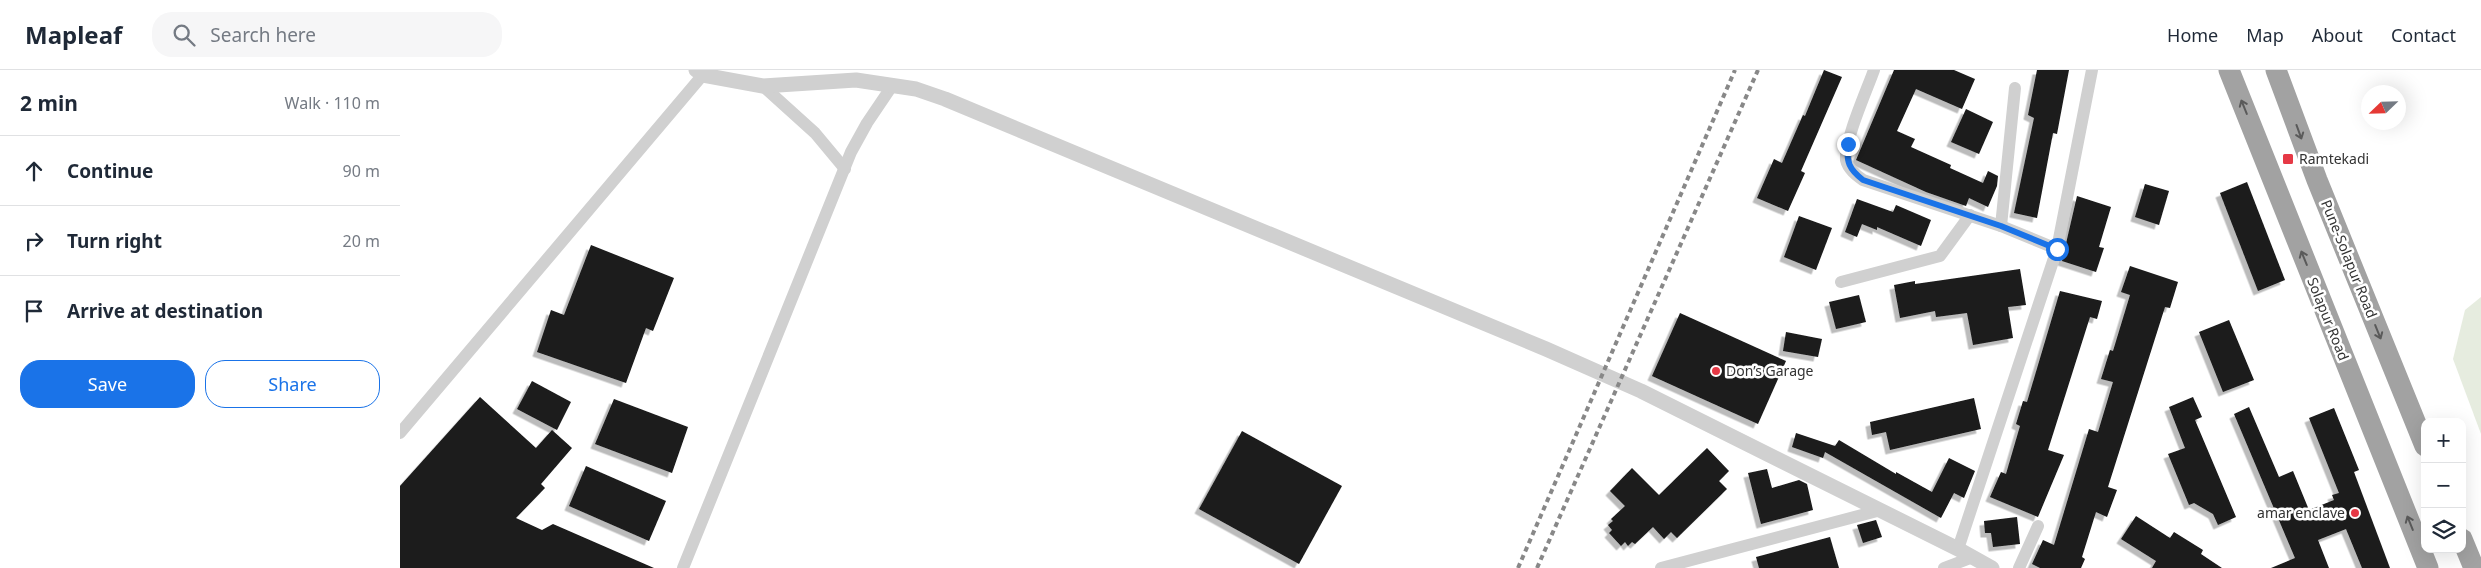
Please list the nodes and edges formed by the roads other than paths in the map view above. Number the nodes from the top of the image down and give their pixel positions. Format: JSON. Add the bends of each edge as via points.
{"nodes":[{"id":1,"x":1874,"y":70,"type":"edge"},
{"id":2,"x":2092,"y":70,"type":"edge"},
{"id":3,"x":2229,"y":70,"type":"edge"},
{"id":4,"x":2276,"y":70,"type":"edge"},
{"id":5,"x":702,"y":72,"type":"edge"},
{"id":6,"x":763,"y":86,"type":"junction"},
{"id":7,"x":892,"y":86,"type":"junction"},
{"id":8,"x":2015,"y":88,"type":"dead end"},
{"id":9,"x":845,"y":169,"type":"junction"},
{"id":10,"x":1970,"y":215,"type":"junction"},
{"id":11,"x":2001,"y":226,"type":"junction"},
{"id":12,"x":2057,"y":249,"type":"junction"},
{"id":13,"x":1841,"y":282,"type":"dead end"},
{"id":14,"x":400,"y":433,"type":"edge"},
{"id":15,"x":2421,"y":436,"type":"edge"},
{"id":16,"x":1881,"y":510,"type":"junction"},
{"id":17,"x":2038,"y":526,"type":"dead end"},
{"id":18,"x":1958,"y":549,"type":"junction"},
{"id":19,"x":2466,"y":549,"type":"edge"},
{"id":20,"x":1973,"y":557,"type":"junction"},
{"id":21,"x":683,"y":568,"type":"edge"},
{"id":22,"x":1661,"y":568,"type":"edge"},
{"id":23,"x":1944,"y":568,"type":"edge"},
{"id":24,"x":1992,"y":568,"type":"edge"},
{"id":25,"x":2019,"y":568,"type":"edge"},
{"id":26,"x":2428,"y":568,"type":"edge"},
{"id":27,"x":2474,"y":568,"type":"edge"}],
"edges":[{"from":1,"to":10,"type":"street","via":[[1848,144],[1846,160],[1852,172],[1863,180]]},
{"from":2,"to":12,"type":"street"},
{"from":26,"to":3,"type":"highway","name":"Solapur Road","one_way":true},
{"from":4,"to":15,"type":"highway","name":"Pune-Solapur Road","one_way":true},
{"from":5,"to":6,"type":"street"},
{"from":5,"to":14,"type":"street"},
{"from":6,"to":7,"type":"street","via":[[856,80]]},
{"from":6,"to":9,"type":"street","via":[[815,133]]},
{"from":7,"to":9,"type":"street","via":[[866,123]]},
{"from":7,"to":16,"type":"street","via":[[916,89],[944,99],[1546,349],[1641,391]]},
{"from":8,"to":11,"type":"street"},
{"from":9,"to":21,"type":"street"},
{"from":10,"to":11,"type":"street"},
{"from":10,"to":13,"type":"street","via":[[1940,256]]},
{"from":11,"to":12,"type":"street"},
{"from":12,"to":18,"type":"street"},
{"from":16,"to":18,"type":"street"},
{"from":16,"to":22,"type":"street"},
{"from":17,"to":25,"type":"street"},
{"from":18,"to":20,"type":"street"},
{"from":19,"to":27,"type":"highway"},
{"from":20,"to":23,"type":"street"},
{"from":20,"to":24,"type":"street"}]}
